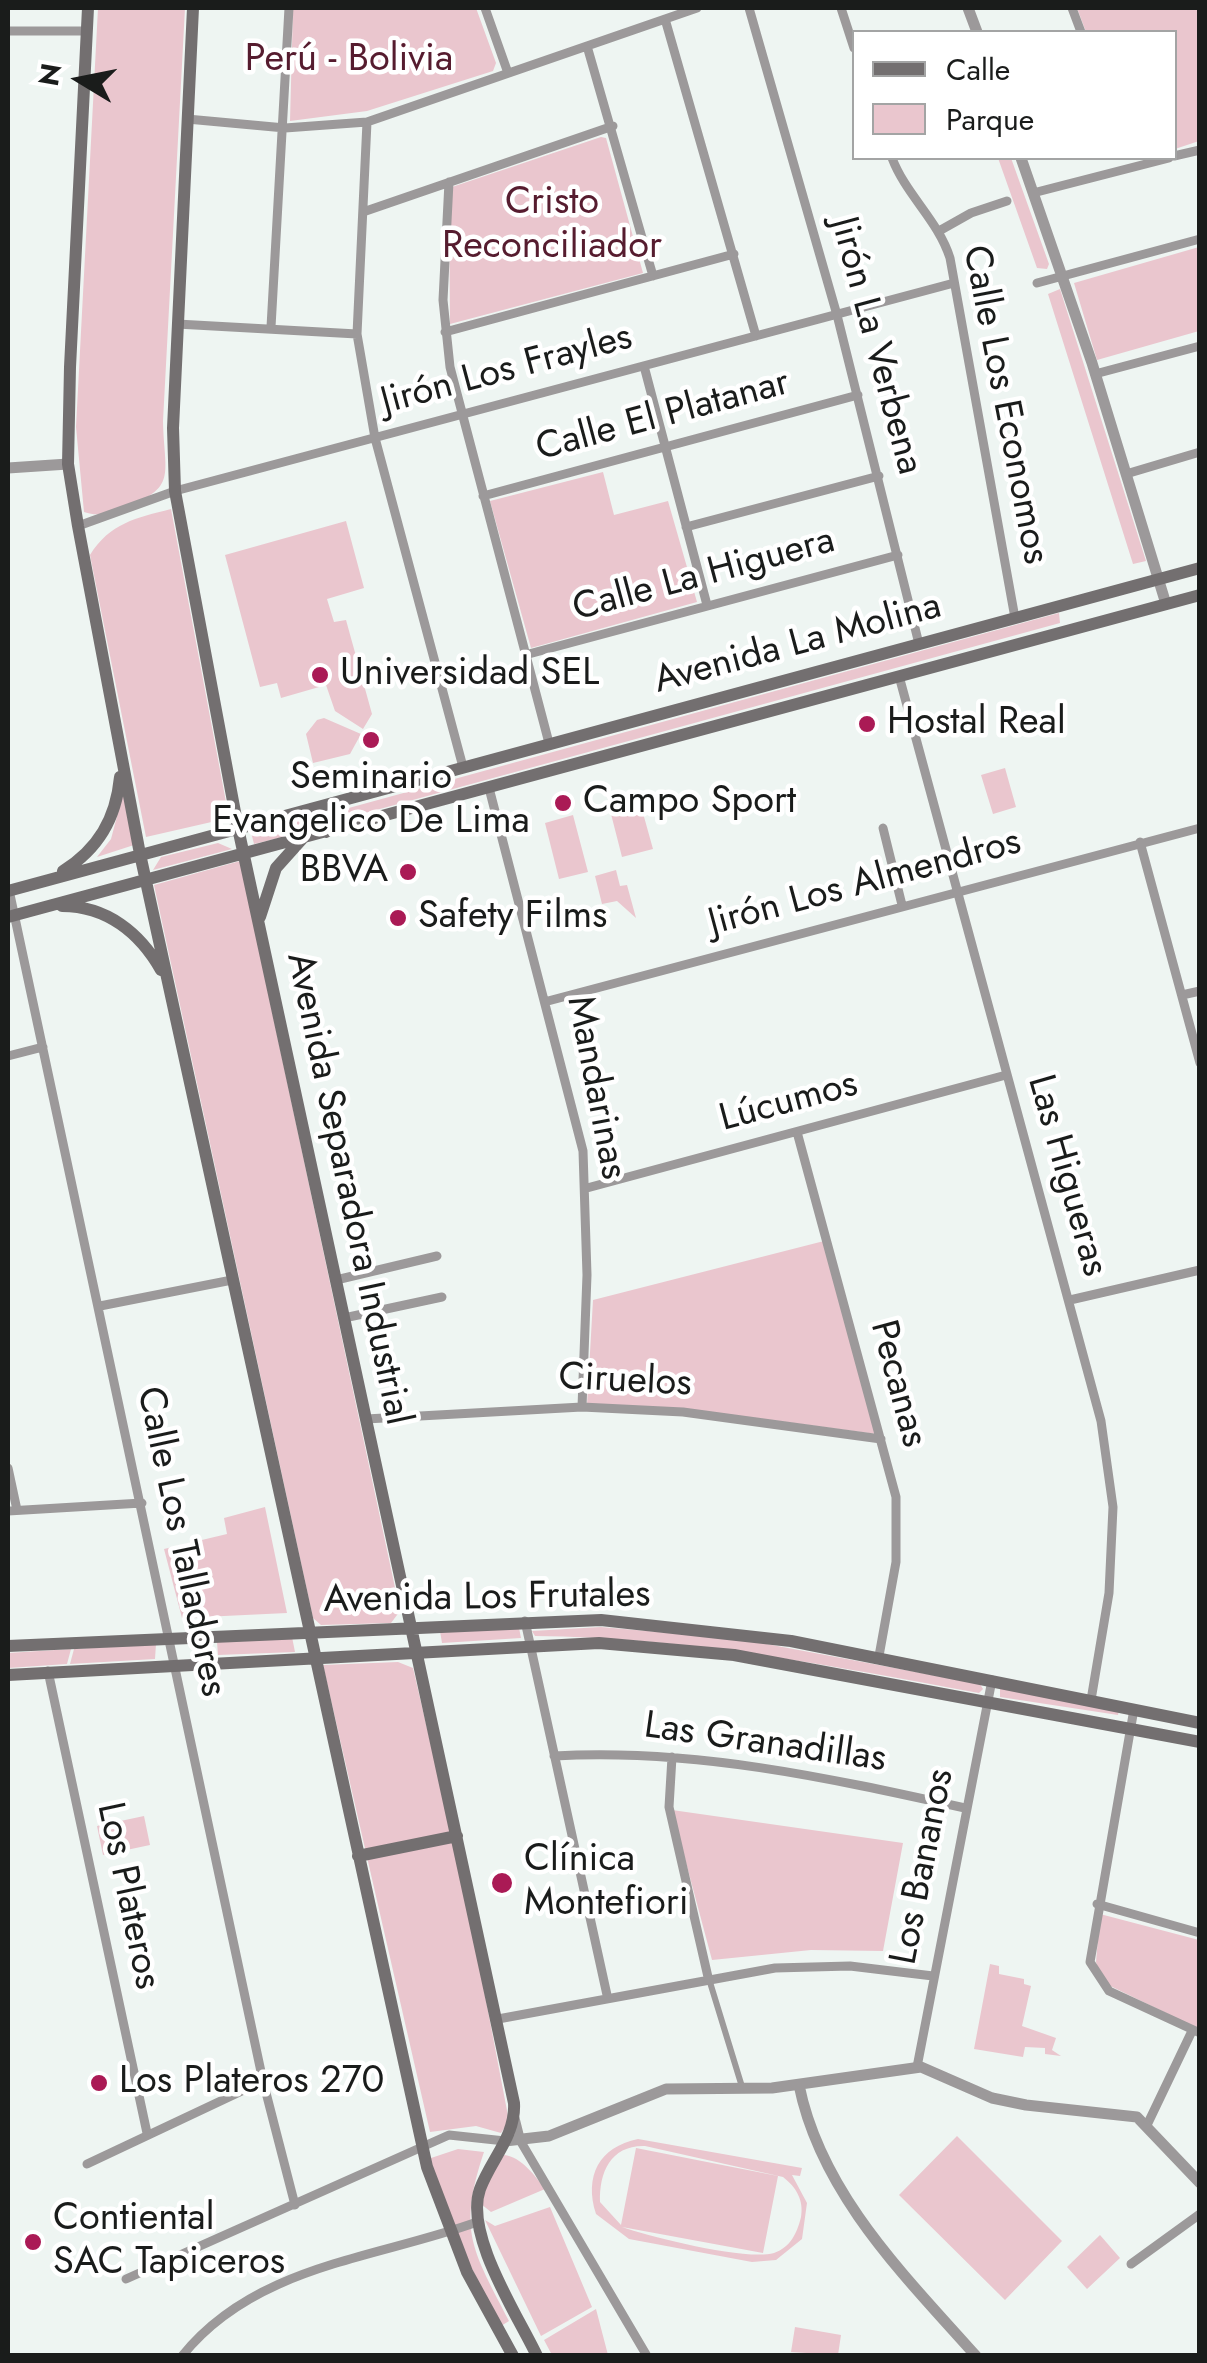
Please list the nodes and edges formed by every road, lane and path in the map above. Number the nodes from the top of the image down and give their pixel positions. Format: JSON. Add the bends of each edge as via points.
{"nodes":[{"id":1,"x":88,"y":8,"type":"edge"},
{"id":2,"x":192,"y":8,"type":"edge"},
{"id":3,"x":289,"y":8,"type":"edge"},
{"id":4,"x":485,"y":8,"type":"edge"},
{"id":5,"x":696,"y":8,"type":"edge"},
{"id":6,"x":750,"y":8,"type":"edge"},
{"id":7,"x":841,"y":8,"type":"edge"},
{"id":8,"x":665,"y":19,"type":"junction"},
{"id":9,"x":8,"y":31,"type":"edge"},
{"id":10,"x":86,"y":31,"type":"junction"},
{"id":11,"x":852,"y":42,"type":"edge"},
{"id":12,"x":587,"y":46,"type":"junction"},
{"id":13,"x":508,"y":73,"type":"junction"},
{"id":14,"x":187,"y":118,"type":"junction"},
{"id":15,"x":367,"y":122,"type":"junction"},
{"id":16,"x":612,"y":126,"type":"junction"},
{"id":17,"x":285,"y":128,"type":"junction"},
{"id":18,"x":893,"y":160,"type":"edge"},
{"id":19,"x":1022,"y":160,"type":"edge"},
{"id":20,"x":1126,"y":163,"type":"edge"},
{"id":21,"x":448,"y":182,"type":"junction"},
{"id":22,"x":1033,"y":193,"type":"junction"},
{"id":23,"x":1007,"y":201,"type":"dead end"},
{"id":24,"x":364,"y":212,"type":"junction"},
{"id":25,"x":939,"y":232,"type":"junction"},
{"id":26,"x":1200,"y":239,"type":"edge"},
{"id":27,"x":734,"y":254,"type":"junction"},
{"id":28,"x":653,"y":276,"type":"junction"},
{"id":29,"x":1062,"y":276,"type":"junction"},
{"id":30,"x":1037,"y":283,"type":"dead end"},
{"id":31,"x":954,"y":284,"type":"junction"},
{"id":32,"x":837,"y":315,"type":"junction"},
{"id":33,"x":176,"y":324,"type":"junction"},
{"id":34,"x":272,"y":327,"type":"junction"},
{"id":35,"x":445,"y":332,"type":"junction"},
{"id":36,"x":357,"y":334,"type":"junction"},
{"id":37,"x":756,"y":336,"type":"junction"},
{"id":38,"x":1200,"y":346,"type":"edge"},
{"id":39,"x":644,"y":366,"type":"junction"},
{"id":40,"x":1095,"y":374,"type":"junction"},
{"id":41,"x":858,"y":395,"type":"junction"},
{"id":42,"x":461,"y":415,"type":"junction"},
{"id":43,"x":376,"y":438,"type":"junction"},
{"id":44,"x":665,"y":447,"type":"junction"},
{"id":45,"x":1200,"y":452,"type":"edge"},
{"id":46,"x":68,"y":464,"type":"junction"},
{"id":47,"x":8,"y":468,"type":"edge"},
{"id":48,"x":1126,"y":474,"type":"junction"},
{"id":49,"x":879,"y":476,"type":"junction"},
{"id":50,"x":176,"y":491,"type":"junction"},
{"id":51,"x":483,"y":496,"type":"junction"},
{"id":52,"x":78,"y":526,"type":"junction"},
{"id":53,"x":686,"y":527,"type":"junction"},
{"id":54,"x":898,"y":556,"type":"junction"},
{"id":55,"x":1200,"y":568,"type":"edge"},
{"id":56,"x":1159,"y":580,"type":"junction"},
{"id":57,"x":1132,"y":587,"type":"junction"},
{"id":58,"x":1200,"y":595,"type":"edge"},
{"id":59,"x":1166,"y":604,"type":"junction"},
{"id":60,"x":707,"y":605,"type":"junction"},
{"id":61,"x":1059,"y":606,"type":"junction"},
{"id":62,"x":1139,"y":610,"type":"junction"},
{"id":63,"x":1015,"y":618,"type":"junction"},
{"id":64,"x":1066,"y":629,"type":"junction"},
{"id":65,"x":919,"y":644,"type":"junction"},
{"id":66,"x":525,"y":655,"type":"junction"},
{"id":67,"x":899,"y":676,"type":"junction"},
{"id":68,"x":549,"y":743,"type":"junction"},
{"id":69,"x":121,"y":755,"type":"junction"},
{"id":70,"x":463,"y":767,"type":"junction"},
{"id":71,"x":489,"y":788,"type":"junction"},
{"id":72,"x":342,"y":800,"type":"junction"},
{"id":73,"x":238,"y":828,"type":"junction"},
{"id":74,"x":883,"y":828,"type":"dead end"},
{"id":75,"x":1200,"y":828,"type":"edge"},
{"id":76,"x":326,"y":832,"type":"junction"},
{"id":77,"x":302,"y":839,"type":"junction"},
{"id":78,"x":1140,"y":842,"type":"junction"},
{"id":79,"x":140,"y":854,"type":"junction"},
{"id":80,"x":244,"y":854,"type":"junction"},
{"id":81,"x":46,"y":880,"type":"junction"},
{"id":82,"x":146,"y":880,"type":"junction"},
{"id":83,"x":8,"y":890,"type":"edge"},
{"id":84,"x":956,"y":890,"type":"junction"},
{"id":85,"x":902,"y":905,"type":"junction"},
{"id":86,"x":50,"y":906,"type":"junction"},
{"id":87,"x":11,"y":916,"type":"edge"},
{"id":88,"x":259,"y":924,"type":"junction"},
{"id":89,"x":1200,"y":991,"type":"edge"},
{"id":90,"x":171,"y":994,"type":"junction"},
{"id":91,"x":1182,"y":995,"type":"junction"},
{"id":92,"x":548,"y":1001,"type":"junction"},
{"id":93,"x":43,"y":1048,"type":"junction"},
{"id":94,"x":8,"y":1056,"type":"edge"},
{"id":95,"x":1200,"y":1063,"type":"edge"},
{"id":96,"x":1006,"y":1075,"type":"junction"},
{"id":97,"x":797,"y":1132,"type":"junction"},
{"id":98,"x":587,"y":1188,"type":"junction"},
{"id":99,"x":436,"y":1256,"type":"dead end"},
{"id":100,"x":1200,"y":1270,"type":"edge"},
{"id":101,"x":232,"y":1280,"type":"junction"},
{"id":102,"x":336,"y":1280,"type":"junction"},
{"id":103,"x":442,"y":1297,"type":"dead end"},
{"id":104,"x":1070,"y":1300,"type":"junction"},
{"id":105,"x":100,"y":1306,"type":"junction"},
{"id":106,"x":344,"y":1318,"type":"junction"},
{"id":107,"x":582,"y":1407,"type":"junction"},
{"id":108,"x":366,"y":1419,"type":"junction"},
{"id":109,"x":881,"y":1439,"type":"junction"},
{"id":110,"x":8,"y":1468,"type":"edge"},
{"id":111,"x":142,"y":1503,"type":"junction"},
{"id":112,"x":12,"y":1510,"type":"edge"},
{"id":113,"x":524,"y":1622,"type":"junction"},
{"id":114,"x":411,"y":1628,"type":"junction"},
{"id":115,"x":308,"y":1631,"type":"junction"},
{"id":116,"x":169,"y":1636,"type":"junction"},
{"id":117,"x":530,"y":1645,"type":"junction"},
{"id":118,"x":8,"y":1646,"type":"edge"},
{"id":119,"x":416,"y":1651,"type":"junction"},
{"id":120,"x":879,"y":1656,"type":"junction"},
{"id":121,"x":314,"y":1658,"type":"junction"},
{"id":122,"x":176,"y":1664,"type":"junction"},
{"id":123,"x":48,"y":1671,"type":"junction"},
{"id":124,"x":8,"y":1675,"type":"edge"},
{"id":125,"x":992,"y":1680,"type":"junction"},
{"id":126,"x":988,"y":1700,"type":"junction"},
{"id":127,"x":1091,"y":1700,"type":"junction"},
{"id":128,"x":1134,"y":1709,"type":"junction"},
{"id":129,"x":1200,"y":1723,"type":"edge"},
{"id":130,"x":1130,"y":1728,"type":"junction"},
{"id":131,"x":1200,"y":1742,"type":"edge"},
{"id":132,"x":554,"y":1756,"type":"junction"},
{"id":133,"x":672,"y":1757,"type":"junction"},
{"id":134,"x":966,"y":1808,"type":"junction"},
{"id":135,"x":458,"y":1836,"type":"junction"},
{"id":136,"x":358,"y":1856,"type":"junction"},
{"id":137,"x":1097,"y":1904,"type":"junction"},
{"id":138,"x":1200,"y":1934,"type":"edge"},
{"id":139,"x":933,"y":1976,"type":"junction"},
{"id":140,"x":708,"y":1978,"type":"junction"},
{"id":141,"x":607,"y":1995,"type":"junction"},
{"id":142,"x":498,"y":2019,"type":"junction"},
{"id":143,"x":1196,"y":2032,"type":"edge"},
{"id":144,"x":917,"y":2067,"type":"junction"},
{"id":145,"x":263,"y":2081,"type":"junction"},
{"id":146,"x":799,"y":2085,"type":"junction"},
{"id":147,"x":742,"y":2090,"type":"junction"},
{"id":148,"x":515,"y":2115,"type":"junction"},
{"id":149,"x":1148,"y":2123,"type":"junction"},
{"id":150,"x":148,"y":2133,"type":"junction"},
{"id":151,"x":505,"y":2141,"type":"junction"},
{"id":152,"x":521,"y":2142,"type":"junction"},
{"id":153,"x":424,"y":2144,"type":"junction"},
{"id":154,"x":88,"y":2164,"type":"dead end"},
{"id":155,"x":1200,"y":2183,"type":"edge"},
{"id":156,"x":295,"y":2205,"type":"junction"},
{"id":157,"x":1200,"y":2214,"type":"edge"},
{"id":158,"x":477,"y":2222,"type":"junction"},
{"id":159,"x":450,"y":2232,"type":"junction"},
{"id":160,"x":1131,"y":2264,"type":"dead end"},
{"id":161,"x":126,"y":2279,"type":"dead end"},
{"id":162,"x":182,"y":2356,"type":"edge"},
{"id":163,"x":513,"y":2356,"type":"edge"},
{"id":164,"x":537,"y":2356,"type":"edge"},
{"id":165,"x":646,"y":2356,"type":"edge"},
{"id":166,"x":976,"y":2356,"type":"edge"}],
"edges":[{"from":1,"to":10,"type":"main road"},
{"from":2,"to":14,"type":"main road","name":"Avenida Separadora Industrial"},
{"from":3,"to":17,"type":"street"},
{"from":4,"to":13,"type":"street"},
{"from":5,"to":8,"type":"street"},
{"from":6,"to":32,"type":"street","name":"Jirón La Verbena"},
{"from":7,"to":11,"type":"street"},
{"from":8,"to":12,"type":"street"},
{"from":8,"to":27,"type":"street"},
{"from":9,"to":10,"type":"street"},
{"from":10,"to":46,"type":"main road"},
{"from":12,"to":13,"type":"street"},
{"from":12,"to":16,"type":"street"},
{"from":13,"to":15,"type":"street"},
{"from":14,"to":17,"type":"street"},
{"from":14,"to":33,"type":"main road","name":"Avenida Separadora Industrial"},
{"from":15,"to":17,"type":"street"},
{"from":15,"to":24,"type":"street"},
{"from":16,"to":21,"type":"street"},
{"from":16,"to":28,"type":"street"},
{"from":17,"to":34,"type":"street"},
{"from":18,"to":25,"type":"street","name":"Calle Los Economos"},
{"from":19,"to":22,"type":"street"},
{"from":20,"to":22,"type":"street"},
{"from":21,"to":24,"type":"street"},
{"from":21,"to":35,"type":"street"},
{"from":22,"to":29,"type":"street"},
{"from":23,"to":25,"type":"street"},
{"from":24,"to":36,"type":"street"},
{"from":25,"to":31,"type":"street","name":"Calle Los Economos"},
{"from":26,"to":29,"type":"street"},
{"from":27,"to":28,"type":"street"},
{"from":27,"to":37,"type":"street"},
{"from":28,"to":35,"type":"street"},
{"from":29,"to":30,"type":"street"},
{"from":29,"to":40,"type":"street"},
{"from":31,"to":32,"type":"street","name":"Jirón Los Frayles"},
{"from":31,"to":63,"type":"street","name":"Calle Los Economos"},
{"from":32,"to":37,"type":"street","name":"Jirón Los Frayles"},
{"from":32,"to":41,"type":"street","name":"Jirón La Verbena"},
{"from":33,"to":34,"type":"street"},
{"from":33,"to":50,"type":"main road","name":"Avenida Separadora Industrial"},
{"from":34,"to":36,"type":"street"},
{"from":35,"to":42,"type":"street"},
{"from":36,"to":43,"type":"street"},
{"from":37,"to":39,"type":"street","name":"Jirón Los Frayles"},
{"from":38,"to":40,"type":"street"},
{"from":39,"to":42,"type":"street","name":"Jirón Los Frayles"},
{"from":39,"to":44,"type":"street"},
{"from":40,"to":48,"type":"street"},
{"from":41,"to":44,"type":"street","name":"Calle El Platanar"},
{"from":41,"to":49,"type":"street","name":"Jirón La Verbena"},
{"from":42,"to":43,"type":"street","name":"Jirón Los Frayles"},
{"from":42,"to":51,"type":"street"},
{"from":43,"to":50,"type":"street","name":"Jirón Los Frayles"},
{"from":43,"to":70,"type":"street"},
{"from":44,"to":51,"type":"street","name":"Calle El Platanar"},
{"from":44,"to":53,"type":"street"},
{"from":45,"to":48,"type":"street"},
{"from":46,"to":47,"type":"street"},
{"from":46,"to":52,"type":"main road"},
{"from":48,"to":56,"type":"street"},
{"from":49,"to":53,"type":"street"},
{"from":49,"to":54,"type":"street","name":"Jirón La Verbena"},
{"from":50,"to":52,"type":"street","name":"Jirón Los Frayles"},
{"from":50,"to":73,"type":"main road","name":"Avenida Separadora Industrial"},
{"from":51,"to":66,"type":"street"},
{"from":52,"to":69,"type":"main road"},
{"from":53,"to":60,"type":"street"},
{"from":54,"to":60,"type":"street","name":"Calle La Higuera"},
{"from":54,"to":65,"type":"street","name":"Jirón La Verbena"},
{"from":55,"to":56,"type":"main road","name":"Avenida La Molina"},
{"from":56,"to":57,"type":"main road","name":"Avenida La Molina"},
{"from":56,"to":59,"type":"street"},
{"from":57,"to":61,"type":"main road","name":"Avenida La Molina"},
{"from":57,"to":62,"type":"street"},
{"from":58,"to":59,"type":"main road","name":"Avenida La Molina"},
{"from":59,"to":62,"type":"main road","name":"Avenida La Molina"},
{"from":60,"to":66,"type":"street","name":"Calle La Higuera"},
{"from":61,"to":63,"type":"main road","name":"Avenida La Molina"},
{"from":61,"to":64,"type":"main road","via":[[1073,618]]},
{"from":62,"to":64,"type":"main road","name":"Avenida La Molina"},
{"from":63,"to":65,"type":"main road","name":"Avenida La Molina"},
{"from":64,"to":67,"type":"main road","name":"Avenida La Molina"},
{"from":65,"to":68,"type":"main road","name":"Avenida La Molina"},
{"from":66,"to":68,"type":"street"},
{"from":67,"to":71,"type":"main road","name":"Avenida La Molina"},
{"from":67,"to":84,"type":"street","name":"Las Higueras"},
{"from":68,"to":70,"type":"main road","name":"Avenida La Molina"},
{"from":69,"to":79,"type":"main road"},
{"from":69,"to":81,"type":"main road","via":[[118,799],[104,833],[80,860]]},
{"from":70,"to":72,"type":"main road","name":"Avenida La Molina"},
{"from":71,"to":76,"type":"main road","name":"Avenida La Molina"},
{"from":71,"to":92,"type":"street","name":"Mandarinas"},
{"from":72,"to":73,"type":"main road","name":"Avenida La Molina"},
{"from":72,"to":76,"type":"main road","via":[[309,816],[312,826]]},
{"from":73,"to":79,"type":"main road","name":"Avenida La Molina"},
{"from":73,"to":80,"type":"main road","name":"Avenida Separadora Industrial"},
{"from":74,"to":85,"type":"street"},
{"from":75,"to":78,"type":"street","name":"Jirón Los Almendros"},
{"from":76,"to":77,"type":"main road","name":"Avenida La Molina"},
{"from":77,"to":80,"type":"main road","name":"Avenida La Molina"},
{"from":77,"to":88,"type":"main road","via":[[276,868]]},
{"from":78,"to":84,"type":"street","name":"Jirón Los Almendros"},
{"from":78,"to":91,"type":"street"},
{"from":79,"to":81,"type":"main road","name":"Avenida La Molina"},
{"from":79,"to":82,"type":"main road"},
{"from":80,"to":82,"type":"main road","name":"Avenida La Molina"},
{"from":80,"to":88,"type":"main road","name":"Avenida Separadora Industrial"},
{"from":81,"to":83,"type":"main road","name":"Avenida La Molina"},
{"from":82,"to":86,"type":"main road","name":"Avenida La Molina"},
{"from":82,"to":90,"type":"main road"},
{"from":83,"to":87,"type":"street","name":"Calle Los Talladores"},
{"from":84,"to":85,"type":"street","name":"Jirón Los Almendros"},
{"from":84,"to":96,"type":"street","name":"Las Higueras"},
{"from":85,"to":92,"type":"street","name":"Jirón Los Almendros"},
{"from":86,"to":87,"type":"main road","name":"Avenida La Molina"},
{"from":86,"to":90,"type":"main road","via":[[116,920],[150,951]]},
{"from":87,"to":93,"type":"street","name":"Calle Los Talladores"},
{"from":88,"to":102,"type":"main road","name":"Avenida Separadora Industrial"},
{"from":89,"to":91,"type":"street"},
{"from":90,"to":101,"type":"main road"},
{"from":91,"to":95,"type":"street"},
{"from":92,"to":98,"type":"street","name":"Mandarinas"},
{"from":93,"to":94,"type":"street"},
{"from":93,"to":105,"type":"street","name":"Calle Los Talladores"},
{"from":96,"to":97,"type":"street","name":"Lúcumos"},
{"from":96,"to":104,"type":"street","name":"Las Higueras"},
{"from":97,"to":98,"type":"street","name":"Lúcumos"},
{"from":97,"to":109,"type":"street","name":"Pecanas"},
{"from":98,"to":107,"type":"street","name":"Mandarinas"},
{"from":99,"to":102,"type":"street"},
{"from":100,"to":104,"type":"street"},
{"from":101,"to":105,"type":"street"},
{"from":101,"to":115,"type":"main road"},
{"from":102,"to":106,"type":"main road","name":"Avenida Separadora Industrial"},
{"from":103,"to":106,"type":"street"},
{"from":104,"to":127,"type":"street","name":"Las Higueras","via":[[1101,1421],[1113,1507],[1109,1593]]},
{"from":105,"to":111,"type":"street","name":"Calle Los Talladores"},
{"from":106,"to":108,"type":"main road","name":"Avenida Separadora Industrial"},
{"from":107,"to":108,"type":"street","name":"Ciruelos"},
{"from":107,"to":109,"type":"street","name":"Ciruelos","via":[[700,1414]]},
{"from":108,"to":114,"type":"main road","name":"Avenida Separadora Industrial"},
{"from":109,"to":120,"type":"street","name":"Pecanas","via":[[898,1533]]},
{"from":110,"to":112,"type":"street"},
{"from":111,"to":112,"type":"street"},
{"from":111,"to":116,"type":"street","name":"Calle Los Talladores"},
{"from":113,"to":114,"type":"main road","name":"Avenida Los Frutales"},
{"from":113,"to":117,"type":"street"},
{"from":113,"to":120,"type":"main road","name":"Avenida Los Frutales","via":[[601,1620],[738,1632]]},
{"from":114,"to":115,"type":"main road","name":"Avenida Los Frutales"},
{"from":114,"to":119,"type":"main road","name":"Avenida Separadora Industrial"},
{"from":115,"to":116,"type":"main road","name":"Avenida Los Frutales"},
{"from":115,"to":121,"type":"main road"},
{"from":116,"to":118,"type":"main road","name":"Avenida Los Frutales"},
{"from":116,"to":122,"type":"street","name":"Calle Los Talladores"},
{"from":117,"to":119,"type":"main road","name":"Avenida Los Frutales"},
{"from":117,"to":126,"type":"main road","name":"Avenida Los Frutales","via":[[599,1643],[734,1655]]},
{"from":117,"to":132,"type":"street"},
{"from":119,"to":121,"type":"main road","name":"Avenida Los Frutales"},
{"from":119,"to":135,"type":"main road","name":"Avenida Separadora Industrial"},
{"from":120,"to":125,"type":"main road","name":"Avenida Los Frutales"},
{"from":121,"to":122,"type":"main road","name":"Avenida Los Frutales"},
{"from":121,"to":136,"type":"main road"},
{"from":122,"to":123,"type":"main road","name":"Avenida Los Frutales"},
{"from":122,"to":145,"type":"street","name":"Calle Los Talladores"},
{"from":123,"to":124,"type":"main road","name":"Avenida Los Frutales"},
{"from":123,"to":150,"type":"street","name":"Los Plateros"},
{"from":125,"to":126,"type":"street","name":"Los Bananos"},
{"from":125,"to":127,"type":"main road","name":"Avenida Los Frutales"},
{"from":126,"to":130,"type":"main road","name":"Avenida Los Frutales"},
{"from":126,"to":134,"type":"street","name":"Los Bananos"},
{"from":127,"to":128,"type":"main road","name":"Avenida Los Frutales"},
{"from":128,"to":129,"type":"main road","name":"Avenida Los Frutales"},
{"from":128,"to":130,"type":"street"},
{"from":130,"to":131,"type":"main road","name":"Avenida Los Frutales"},
{"from":130,"to":137,"type":"street"},
{"from":132,"to":133,"type":"street","name":"Las Granadillas"},
{"from":132,"to":141,"type":"street"},
{"from":133,"to":134,"type":"street","name":"Las Granadillas","via":[[786,1769]]},
{"from":133,"to":140,"type":"street","via":[[670,1807]]},
{"from":134,"to":139,"type":"street","name":"Los Bananos"},
{"from":135,"to":136,"type":"main road"},
{"from":135,"to":142,"type":"main road","name":"Avenida Separadora Industrial"},
{"from":136,"to":153,"type":"main road"},
{"from":137,"to":138,"type":"street"},
{"from":137,"to":143,"type":"street","via":[[1089,1949],[1100,1983]]},
{"from":139,"to":140,"type":"street","via":[[814,1964]]},
{"from":139,"to":144,"type":"street","name":"Los Bananos"},
{"from":140,"to":141,"type":"street"},
{"from":140,"to":147,"type":"street"},
{"from":141,"to":142,"type":"street"},
{"from":142,"to":148,"type":"main road","name":"Avenida Separadora Industrial"},
{"from":143,"to":149,"type":"street"},
{"from":144,"to":146,"type":"street"},
{"from":144,"to":149,"type":"street","via":[[992,2098],[1126,2113]]},
{"from":145,"to":150,"type":"street"},
{"from":145,"to":156,"type":"street","name":"Calle Los Talladores"},
{"from":146,"to":147,"type":"street"},
{"from":146,"to":166,"type":"street","via":[[813,2137],[860,2219]]},
{"from":147,"to":152,"type":"street","via":[[666,2088]]},
{"from":148,"to":151,"type":"main road"},
{"from":148,"to":152,"type":"street"},
{"from":149,"to":155,"type":"street"},
{"from":150,"to":154,"type":"street"},
{"from":151,"to":152,"type":"street"},
{"from":151,"to":153,"type":"street","via":[[465,2134]]},
{"from":151,"to":158,"type":"main road","via":[[478,2193]]},
{"from":152,"to":165,"type":"street"},
{"from":153,"to":156,"type":"street"},
{"from":153,"to":159,"type":"main road"},
{"from":156,"to":161,"type":"street"},
{"from":157,"to":160,"type":"street"},
{"from":158,"to":159,"type":"street"},
{"from":158,"to":164,"type":"main road"},
{"from":159,"to":162,"type":"street","via":[[347,2257],[244,2301]]},
{"from":159,"to":163,"type":"main road"}]}
